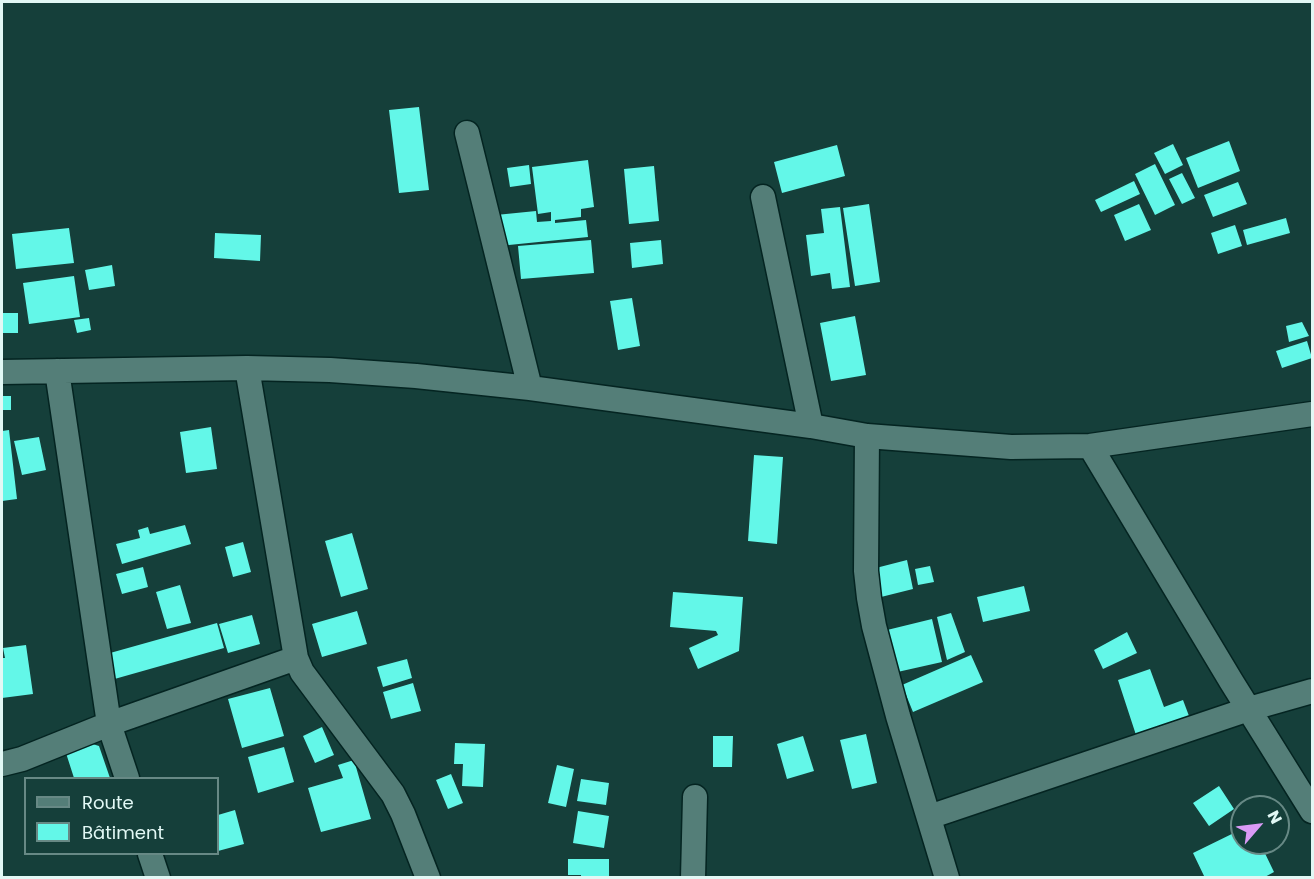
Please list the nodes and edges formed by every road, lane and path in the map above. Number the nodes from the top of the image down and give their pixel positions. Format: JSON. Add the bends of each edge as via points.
{"nodes":[{"id":1,"x":467,"y":133,"type":"dead end"},
{"id":2,"x":763,"y":198,"type":"dead end"},
{"id":3,"x":247,"y":368,"type":"junction"},
{"id":4,"x":57,"y":371,"type":"junction"},
{"id":5,"x":2,"y":372,"type":"edge"},
{"id":6,"x":530,"y":388,"type":"junction"},
{"id":7,"x":1312,"y":414,"type":"edge"},
{"id":8,"x":811,"y":426,"type":"junction"},
{"id":9,"x":867,"y":436,"type":"junction"},
{"id":10,"x":1090,"y":446,"type":"junction"},
{"id":11,"x":296,"y":658,"type":"junction"},
{"id":12,"x":1312,"y":691,"type":"edge"},
{"id":13,"x":1249,"y":709,"type":"junction"},
{"id":14,"x":109,"y":724,"type":"junction"},
{"id":15,"x":2,"y":764,"type":"edge"},
{"id":16,"x":127,"y":777,"type":"edge"},
{"id":17,"x":695,"y":797,"type":"dead end"},
{"id":18,"x":1312,"y":811,"type":"edge"},
{"id":19,"x":929,"y":818,"type":"junction"},
{"id":20,"x":150,"y":855,"type":"edge"},
{"id":21,"x":158,"y":878,"type":"edge"},
{"id":22,"x":428,"y":878,"type":"edge"},
{"id":23,"x":693,"y":878,"type":"edge"},
{"id":24,"x":946,"y":878,"type":"edge"}],
"edges":[{"from":1,"to":6,"type":"street"},
{"from":2,"to":8,"type":"street"},
{"from":3,"to":4,"type":"street"},
{"from":3,"to":6,"type":"street","via":[[330,370]]},
{"from":3,"to":11,"type":"street"},
{"from":4,"to":5,"type":"street"},
{"from":4,"to":14,"type":"street"},
{"from":6,"to":8,"type":"street"},
{"from":7,"to":10,"type":"street"},
{"from":8,"to":9,"type":"street"},
{"from":9,"to":10,"type":"street","via":[[1011,447]]},
{"from":9,"to":19,"type":"street","via":[[869,598],[898,716]]},
{"from":10,"to":13,"type":"street"},
{"from":11,"to":14,"type":"street"},
{"from":11,"to":22,"type":"street","via":[[302,672],[393,794]]},
{"from":12,"to":13,"type":"street"},
{"from":13,"to":18,"type":"street"},
{"from":13,"to":19,"type":"street"},
{"from":14,"to":15,"type":"street"},
{"from":14,"to":16,"type":"street"},
{"from":17,"to":23,"type":"street"},
{"from":19,"to":24,"type":"street"},
{"from":20,"to":21,"type":"street"}]}
